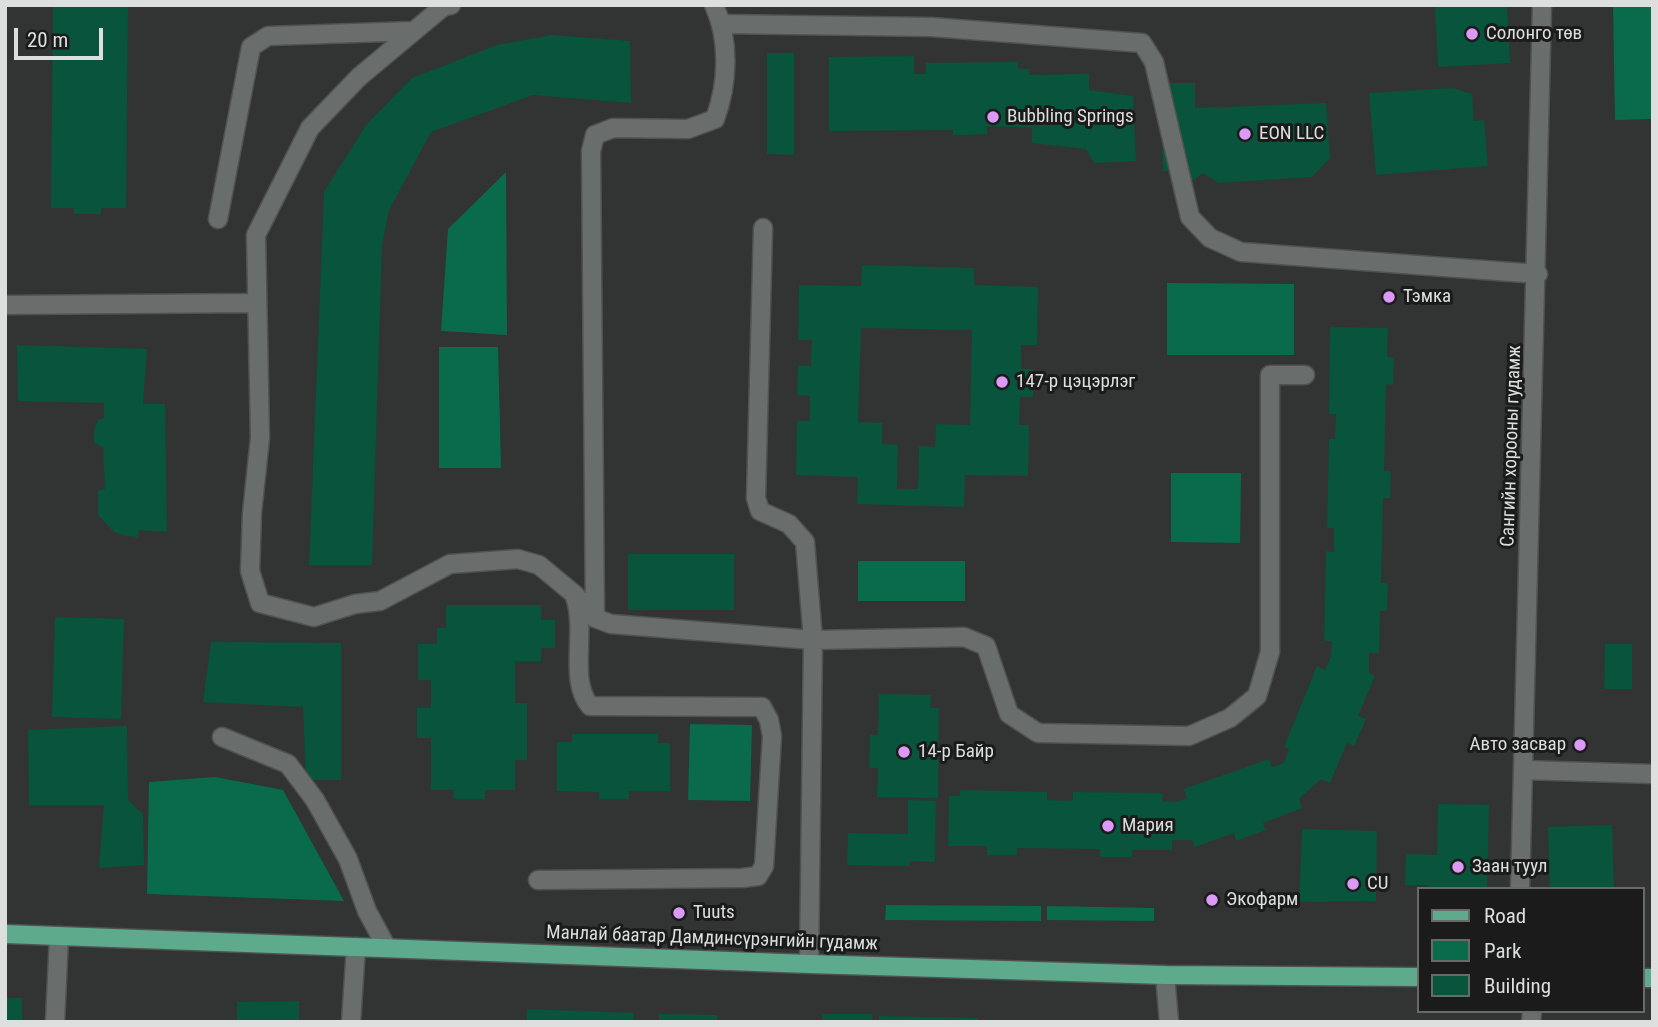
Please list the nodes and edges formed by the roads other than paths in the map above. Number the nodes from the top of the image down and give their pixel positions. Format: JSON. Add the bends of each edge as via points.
{"nodes":[{"id":1,"x":715,"y":5,"type":"edge"},
{"id":2,"x":1542,"y":5,"type":"edge"},
{"id":3,"x":447,"y":6,"type":"edge"},
{"id":4,"x":723,"y":24,"type":"junction"},
{"id":5,"x":414,"y":31,"type":"junction"},
{"id":6,"x":218,"y":219,"type":"dead end"},
{"id":7,"x":763,"y":228,"type":"dead end"},
{"id":8,"x":1538,"y":274,"type":"junction"},
{"id":9,"x":256,"y":303,"type":"junction"},
{"id":10,"x":5,"y":305,"type":"edge"},
{"id":11,"x":1305,"y":375,"type":"dead end"},
{"id":12,"x":574,"y":594,"type":"junction"},
{"id":13,"x":595,"y":618,"type":"junction"},
{"id":14,"x":814,"y":640,"type":"junction"},
{"id":15,"x":222,"y":737,"type":"dead end"},
{"id":16,"x":1524,"y":770,"type":"junction"},
{"id":17,"x":1653,"y":774,"type":"edge"},
{"id":18,"x":538,"y":880,"type":"dead end"},
{"id":19,"x":1520,"y":887,"type":"edge"},
{"id":20,"x":5,"y":934,"type":"edge"},
{"id":21,"x":59,"y":936,"type":"junction"},
{"id":22,"x":356,"y":947,"type":"junction"},
{"id":23,"x":387,"y":948,"type":"junction"},
{"id":24,"x":809,"y":964,"type":"junction"},
{"id":25,"x":1165,"y":975,"type":"junction"},
{"id":26,"x":1416,"y":977,"type":"edge"},
{"id":27,"x":55,"y":1022,"type":"edge"},
{"id":28,"x":351,"y":1022,"type":"edge"},
{"id":29,"x":1169,"y":1022,"type":"edge"}],
"edges":[{"from":1,"to":4,"type":"street"},
{"from":2,"to":8,"type":"street","name":"Сангийн хорооны гудамж"},
{"from":3,"to":5,"type":"street"},
{"from":4,"to":8,"type":"street","via":[[931,27],[1142,43],[1154,62],[1190,217],[1210,238],[1241,252]]},
{"from":4,"to":13,"type":"street","via":[[725,92],[715,119],[688,129],[613,128],[594,135],[590,151]]},
{"from":5,"to":6,"type":"street","via":[[268,36],[251,47]]},
{"from":5,"to":9,"type":"street","via":[[359,77],[310,128],[256,235]]},
{"from":7,"to":14,"type":"street","via":[[756,498],[760,511],[789,524],[805,542]]},
{"from":8,"to":16,"type":"street","name":"Сангийн хорооны гудамж"},
{"from":9,"to":10,"type":"street"},
{"from":9,"to":12,"type":"street","via":[[260,438],[250,571],[260,603],[314,617],[380,601],[450,565],[518,559],[539,565]]},
{"from":11,"to":14,"type":"street","via":[[1270,375],[1270,652],[1257,696],[1230,718],[1189,736],[1038,733],[1009,714],[986,646],[964,637]]},
{"from":12,"to":13,"type":"street"},
{"from":12,"to":18,"type":"street","via":[[579,609],[579,689],[590,706],[762,707],[772,736],[764,866],[758,876],[742,878]]},
{"from":13,"to":14,"type":"street","via":[[611,624]]},
{"from":14,"to":24,"type":"street"},
{"from":15,"to":23,"type":"street","via":[[288,764],[315,800],[348,859]]},
{"from":16,"to":17,"type":"street"},
{"from":16,"to":19,"type":"street","name":"Сангийн хорооны гудамж"},
{"from":20,"to":21,"type":"main road","name":"Манлай баатар Дамдинсүрэнгийн гудамж"},
{"from":21,"to":22,"type":"main road","name":"Манлай баатар Дамдинсүрэнгийн гудамж"},
{"from":21,"to":27,"type":"street"},
{"from":22,"to":23,"type":"main road","name":"Манлай баатар Дамдинсүрэнгийн гудамж"},
{"from":22,"to":28,"type":"street"},
{"from":23,"to":24,"type":"main road","name":"Манлай баатар Дамдинсүрэнгийн гудамж"},
{"from":24,"to":25,"type":"main road","name":"Манлай баатар Дамдинсүрэнгийн гудамж"},
{"from":25,"to":26,"type":"main road","name":"Манлай баатар Дамдинсүрэнгийн гудамж"},
{"from":25,"to":29,"type":"street"}]}
